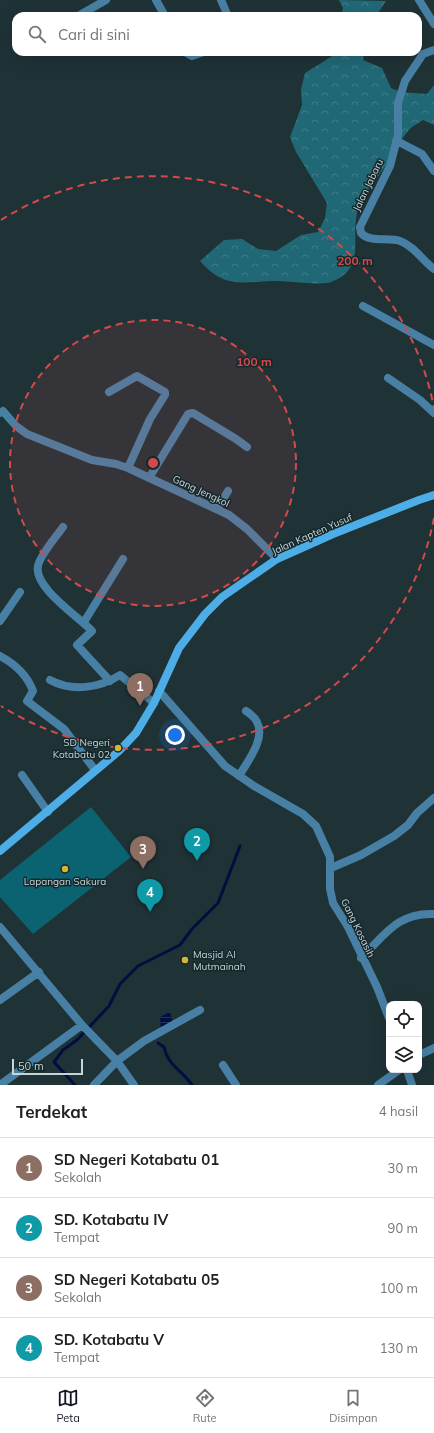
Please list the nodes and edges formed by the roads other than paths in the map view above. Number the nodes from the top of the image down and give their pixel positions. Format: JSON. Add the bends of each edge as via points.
{"nodes":[{"id":1,"x":106,"y":0,"type":"edge"},
{"id":2,"x":156,"y":0,"type":"edge"},
{"id":3,"x":221,"y":0,"type":"edge"},
{"id":4,"x":418,"y":0,"type":"edge"},
{"id":5,"x":85,"y":12,"type":"edge"},
{"id":6,"x":163,"y":12,"type":"edge"},
{"id":7,"x":226,"y":12,"type":"edge"},
{"id":8,"x":434,"y":24,"type":"edge"},
{"id":9,"x":434,"y":50,"type":"edge"},
{"id":10,"x":422,"y":55,"type":"edge"},
{"id":11,"x":422,"y":56,"type":"edge"},
{"id":12,"x":397,"y":141,"type":"junction"},
{"id":13,"x":434,"y":169,"type":"edge"},
{"id":14,"x":434,"y":270,"type":"edge"},
{"id":15,"x":363,"y":306,"type":"dead end"},
{"id":16,"x":434,"y":345,"type":"edge"},
{"id":17,"x":388,"y":378,"type":"dead end"},
{"id":18,"x":109,"y":392,"type":"dead end"},
{"id":19,"x":0,"y":413,"type":"edge"},
{"id":20,"x":434,"y":413,"type":"edge"},
{"id":21,"x":247,"y":447,"type":"dead end"},
{"id":22,"x":128,"y":468,"type":"junction"},
{"id":23,"x":149,"y":478,"type":"junction"},
{"id":24,"x":228,"y":491,"type":"dead end"},
{"id":25,"x":434,"y":495,"type":"edge"},
{"id":26,"x":217,"y":508,"type":"junction"},
{"id":27,"x":63,"y":527,"type":"dead end"},
{"id":28,"x":123,"y":559,"type":"dead end"},
{"id":29,"x":277,"y":559,"type":"junction"},
{"id":30,"x":20,"y":592,"type":"dead end"},
{"id":31,"x":0,"y":621,"type":"edge"},
{"id":32,"x":84,"y":622,"type":"junction"},
{"id":33,"x":0,"y":656,"type":"edge"},
{"id":34,"x":50,"y":680,"type":"dead end"},
{"id":35,"x":110,"y":681,"type":"junction"},
{"id":36,"x":159,"y":691,"type":"junction"},
{"id":37,"x":154,"y":703,"type":"junction"},
{"id":38,"x":246,"y":711,"type":"dead end"},
{"id":39,"x":95,"y":770,"type":"junction"},
{"id":40,"x":22,"y":775,"type":"dead end"},
{"id":41,"x":239,"y":776,"type":"junction"},
{"id":42,"x":434,"y":798,"type":"edge"},
{"id":43,"x":48,"y":812,"type":"junction"},
{"id":44,"x":0,"y":850,"type":"edge"},
{"id":45,"x":331,"y":868,"type":"junction"},
{"id":46,"x":434,"y":914,"type":"edge"},
{"id":47,"x":0,"y":927,"type":"edge"},
{"id":48,"x":361,"y":958,"type":"junction"},
{"id":49,"x":39,"y":972,"type":"junction"},
{"id":50,"x":0,"y":1000,"type":"edge"},
{"id":51,"x":200,"y":1010,"type":"dead end"},
{"id":52,"x":386,"y":1010,"type":"edge"},
{"id":53,"x":82,"y":1026,"type":"junction"},
{"id":54,"x":434,"y":1048,"type":"edge"},
{"id":55,"x":422,"y":1054,"type":"edge"},
{"id":56,"x":117,"y":1061,"type":"junction"},
{"id":57,"x":223,"y":1065,"type":"dead end"},
{"id":58,"x":395,"y":1073,"type":"edge"},
{"id":59,"x":408,"y":1073,"type":"edge"},
{"id":60,"x":0,"y":1084,"type":"edge"},
{"id":61,"x":94,"y":1085,"type":"edge"},
{"id":62,"x":134,"y":1085,"type":"edge"},
{"id":63,"x":236,"y":1085,"type":"edge"},
{"id":64,"x":378,"y":1085,"type":"edge"},
{"id":65,"x":412,"y":1085,"type":"edge"}],
"edges":[{"from":1,"to":5,"type":"street"},
{"from":2,"to":6,"type":"street"},
{"from":3,"to":7,"type":"street"},
{"from":4,"to":8,"type":"street"},
{"from":9,"to":10,"type":"street","name":"Jalan Jabaru"},
{"from":11,"to":12,"type":"street","name":"Jalan Jabaru","via":[[405,80],[398,103]]},
{"from":12,"to":13,"type":"street","via":[[422,154]]},
{"from":12,"to":14,"type":"street","name":"Jalan Jabaru","via":[[387,174],[360,224],[361,233],[368,238],[407,244]]},
{"from":15,"to":16,"type":"street"},
{"from":17,"to":20,"type":"street"},
{"from":18,"to":22,"type":"street","via":[[137,376],[166,395],[150,420]]},
{"from":19,"to":22,"type":"street","name":"Gang Jengkol","via":[[3,411],[27,434],[59,448],[92,460]]},
{"from":21,"to":23,"type":"street","via":[[193,413],[188,414]]},
{"from":22,"to":23,"type":"street","name":"Gang Jengkol"},
{"from":23,"to":26,"type":"street","name":"Gang Jengkol"},
{"from":24,"to":26,"type":"street"},
{"from":25,"to":29,"type":"main road","name":"Jalan Kapten Yusuf","via":[[333,534]]},
{"from":26,"to":29,"type":"street","name":"Gang Jengkol","via":[[248,529]]},
{"from":27,"to":32,"type":"street","via":[[40,560],[38,574],[58,600]]},
{"from":28,"to":32,"type":"street"},
{"from":29,"to":36,"type":"main road","name":"Jalan Kapten Yusuf","via":[[222,597],[205,614],[179,648]]},
{"from":30,"to":31,"type":"street"},
{"from":32,"to":35,"type":"street","via":[[92,631],[77,645]]},
{"from":33,"to":39,"type":"street","via":[[29,682],[33,691],[27,702],[64,728]]},
{"from":34,"to":35,"type":"street","via":[[65,686],[83,688]]},
{"from":35,"to":37,"type":"street","via":[[120,675]]},
{"from":36,"to":37,"type":"main road","name":"Jalan Kapten Yusuf"},
{"from":36,"to":41,"type":"street","name":"Gang Kosasih","via":[[225,766]]},
{"from":37,"to":39,"type":"main road","name":"Jalan Kapten Yusuf","via":[[136,733]]},
{"from":38,"to":41,"type":"street","via":[[257,720],[259,732],[256,746]]},
{"from":39,"to":43,"type":"main road","name":"Jalan Kapten Yusuf"},
{"from":40,"to":43,"type":"street"},
{"from":41,"to":45,"type":"street","name":"Gang Kosasih","via":[[310,819],[319,830]]},
{"from":42,"to":45,"type":"street","via":[[394,836],[361,856]]},
{"from":43,"to":44,"type":"main road","name":"Jalan Kapten Yusuf"},
{"from":45,"to":48,"type":"street","name":"Gang Kosasih","via":[[330,889],[333,903],[348,927]]},
{"from":46,"to":48,"type":"street","via":[[416,914],[404,918]]},
{"from":47,"to":49,"type":"street"},
{"from":48,"to":52,"type":"street","name":"Gang Kosasih"},
{"from":49,"to":50,"type":"street"},
{"from":49,"to":53,"type":"street"},
{"from":51,"to":56,"type":"street","via":[[144,1041]]},
{"from":53,"to":56,"type":"street"},
{"from":53,"to":60,"type":"street"},
{"from":54,"to":55,"type":"street"},
{"from":56,"to":61,"type":"street"},
{"from":56,"to":62,"type":"street"},
{"from":57,"to":63,"type":"street"},
{"from":58,"to":64,"type":"street"},
{"from":59,"to":65,"type":"street"}]}
